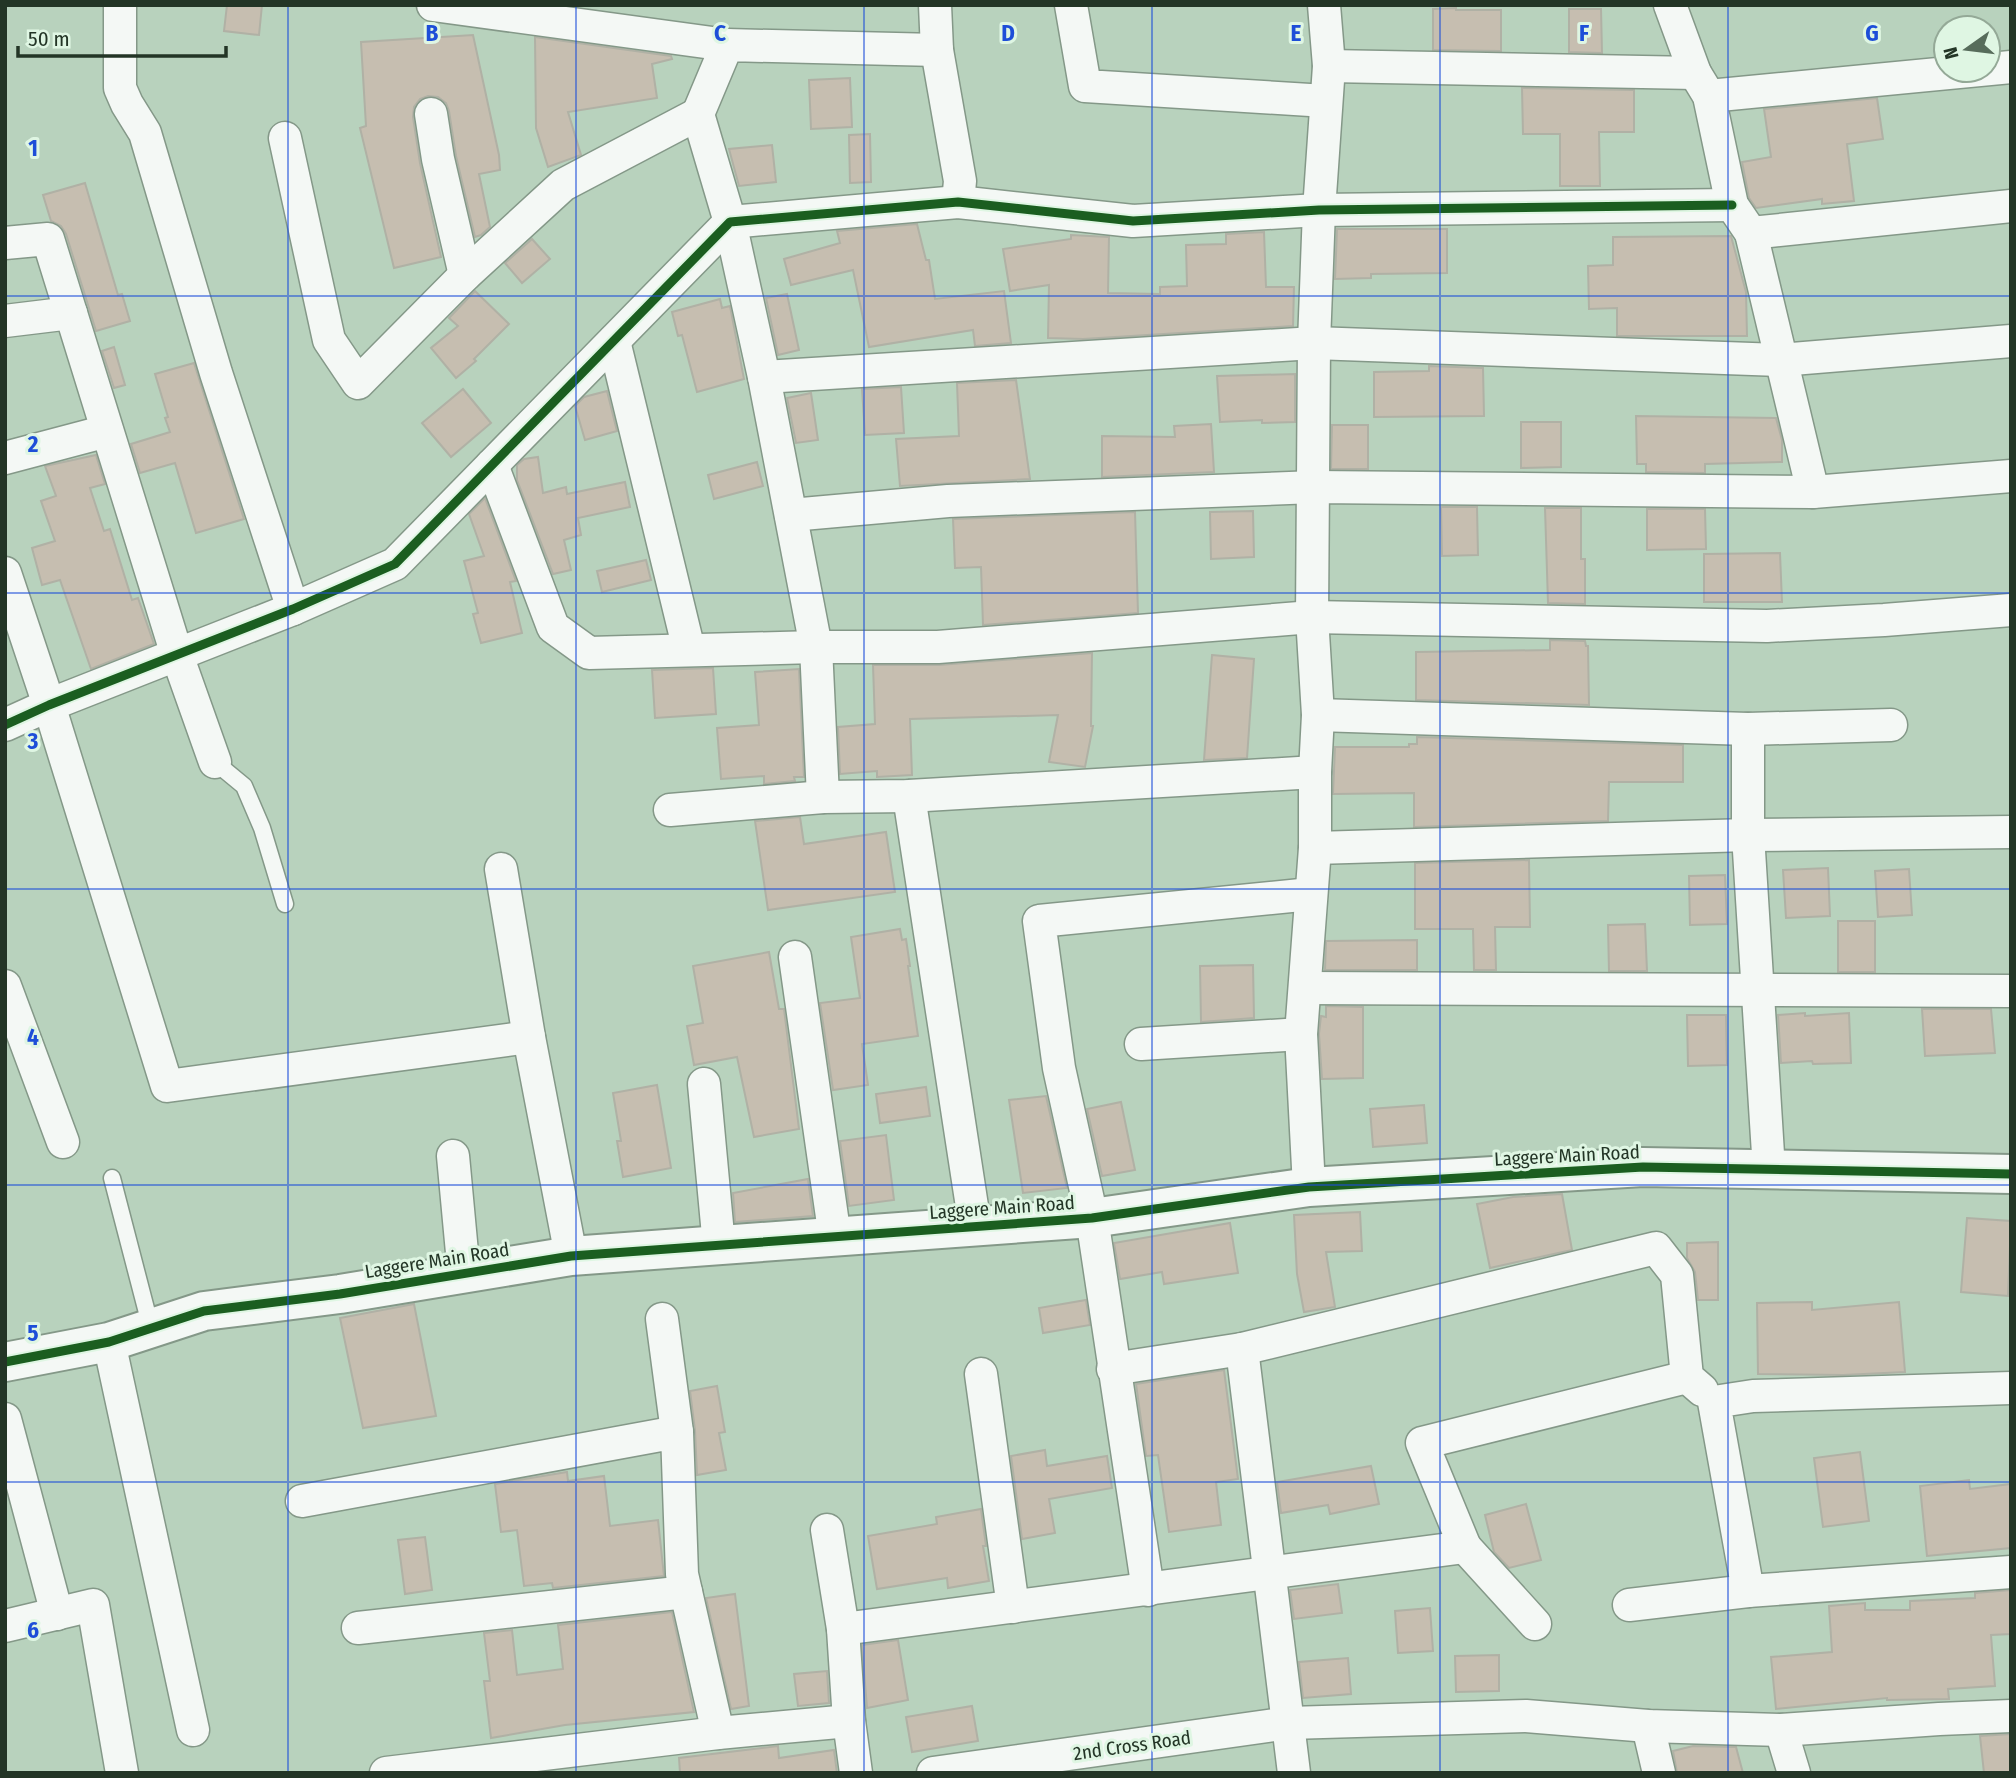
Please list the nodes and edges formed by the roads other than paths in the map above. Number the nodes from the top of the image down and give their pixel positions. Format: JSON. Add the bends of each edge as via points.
{"nodes":[{"id":1,"x":120,"y":5,"type":"edge"},
{"id":2,"x":433,"y":5,"type":"edge"},
{"id":3,"x":935,"y":5,"type":"edge"},
{"id":4,"x":1071,"y":5,"type":"edge"},
{"id":5,"x":1324,"y":5,"type":"edge"},
{"id":6,"x":1670,"y":5,"type":"edge"},
{"id":7,"x":727,"y":45,"type":"junction"},
{"id":8,"x":937,"y":50,"type":"junction"},
{"id":9,"x":1329,"y":66,"type":"junction"},
{"id":10,"x":2011,"y":67,"type":"edge"},
{"id":11,"x":1702,"y":84,"type":"junction"},
{"id":12,"x":1326,"y":101,"type":"junction"},
{"id":13,"x":432,"y":114,"type":"dead end"},
{"id":14,"x":698,"y":114,"type":"junction"},
{"id":15,"x":285,"y":138,"type":"dead end"},
{"id":16,"x":958,"y":202,"type":"junction"},
{"id":17,"x":1732,"y":205,"type":"junction"},
{"id":18,"x":2011,"y":206,"type":"edge"},
{"id":19,"x":1319,"y":210,"type":"junction"},
{"id":20,"x":730,"y":222,"type":"junction"},
{"id":21,"x":1751,"y":233,"type":"junction"},
{"id":22,"x":5,"y":243,"type":"edge"},
{"id":23,"x":466,"y":275,"type":"junction"},
{"id":24,"x":71,"y":313,"type":"junction"},
{"id":25,"x":5,"y":321,"type":"edge"},
{"id":26,"x":614,"y":341,"type":"junction"},
{"id":27,"x":2011,"y":341,"type":"edge"},
{"id":28,"x":1314,"y":343,"type":"junction"},
{"id":29,"x":1780,"y":360,"type":"junction"},
{"id":30,"x":764,"y":377,"type":"junction"},
{"id":31,"x":107,"y":431,"type":"junction"},
{"id":32,"x":5,"y":458,"type":"edge"},
{"id":33,"x":492,"y":465,"type":"junction"},
{"id":34,"x":2011,"y":476,"type":"edge"},
{"id":35,"x":1315,"y":487,"type":"junction"},
{"id":36,"x":1813,"y":492,"type":"junction"},
{"id":37,"x":791,"y":515,"type":"junction"},
{"id":38,"x":5,"y":573,"type":"edge"},
{"id":39,"x":293,"y":609,"type":"junction"},
{"id":40,"x":2011,"y":610,"type":"edge"},
{"id":41,"x":1312,"y":617,"type":"junction"},
{"id":42,"x":816,"y":647,"type":"junction"},
{"id":43,"x":690,"y":650,"type":"junction"},
{"id":44,"x":177,"y":655,"type":"junction"},
{"id":45,"x":49,"y":705,"type":"junction"},
{"id":46,"x":1318,"y":715,"type":"junction"},
{"id":47,"x":1891,"y":724,"type":"dead end"},
{"id":48,"x":5,"y":725,"type":"edge"},
{"id":49,"x":1748,"y":729,"type":"junction"},
{"id":50,"x":215,"y":762,"type":"joint"},
{"id":51,"x":1315,"y":772,"type":"junction"},
{"id":52,"x":909,"y":796,"type":"junction"},
{"id":53,"x":823,"y":797,"type":"junction"},
{"id":54,"x":670,"y":810,"type":"dead end"},
{"id":55,"x":2011,"y":832,"type":"edge"},
{"id":56,"x":1748,"y":835,"type":"junction"},
{"id":57,"x":1315,"y":848,"type":"junction"},
{"id":58,"x":501,"y":869,"type":"dead end"},
{"id":59,"x":1311,"y":894,"type":"junction"},
{"id":60,"x":285,"y":904,"type":"dead end"},
{"id":61,"x":795,"y":957,"type":"dead end"},
{"id":62,"x":5,"y":986,"type":"edge"},
{"id":63,"x":1305,"y":988,"type":"junction"},
{"id":64,"x":1758,"y":990,"type":"junction"},
{"id":65,"x":2011,"y":991,"type":"edge"},
{"id":66,"x":1301,"y":1034,"type":"junction"},
{"id":67,"x":529,"y":1037,"type":"junction"},
{"id":68,"x":1140,"y":1044,"type":"dead end"},
{"id":69,"x":704,"y":1084,"type":"dead end"},
{"id":70,"x":63,"y":1142,"type":"dead end"},
{"id":71,"x":453,"y":1156,"type":"dead end"},
{"id":72,"x":1769,"y":1170,"type":"junction"},
{"id":73,"x":2011,"y":1174,"type":"edge"},
{"id":74,"x":112,"y":1178,"type":"dead end"},
{"id":75,"x":1309,"y":1187,"type":"junction"},
{"id":76,"x":1092,"y":1219,"type":"junction"},
{"id":77,"x":975,"y":1226,"type":"junction"},
{"id":78,"x":835,"y":1238,"type":"junction"},
{"id":79,"x":719,"y":1246,"type":"junction"},
{"id":80,"x":570,"y":1256,"type":"junction"},
{"id":81,"x":464,"y":1273,"type":"junction"},
{"id":82,"x":662,"y":1319,"type":"dead end"},
{"id":83,"x":151,"y":1328,"type":"junction"},
{"id":84,"x":109,"y":1342,"type":"junction"},
{"id":85,"x":1242,"y":1349,"type":"junction"},
{"id":86,"x":5,"y":1362,"type":"edge"},
{"id":87,"x":1113,"y":1369,"type":"junction"},
{"id":88,"x":981,"y":1374,"type":"dead end"},
{"id":89,"x":1687,"y":1377,"type":"junction"},
{"id":90,"x":2011,"y":1388,"type":"edge"},
{"id":91,"x":1714,"y":1402,"type":"junction"},
{"id":92,"x":5,"y":1419,"type":"edge"},
{"id":93,"x":677,"y":1432,"type":"junction"},
{"id":94,"x":12,"y":1468,"type":"edge"},
{"id":95,"x":302,"y":1501,"type":"dead end"},
{"id":96,"x":827,"y":1530,"type":"dead end"},
{"id":97,"x":1465,"y":1547,"type":"junction"},
{"id":98,"x":2011,"y":1572,"type":"edge"},
{"id":99,"x":1270,"y":1573,"type":"junction"},
{"id":100,"x":1147,"y":1590,"type":"junction"},
{"id":101,"x":1748,"y":1591,"type":"junction"},
{"id":102,"x":686,"y":1592,"type":"junction"},
{"id":103,"x":1629,"y":1605,"type":"dead end"},
{"id":104,"x":1013,"y":1607,"type":"junction"},
{"id":105,"x":57,"y":1614,"type":"junction"},
{"id":106,"x":1535,"y":1624,"type":"dead end"},
{"id":107,"x":5,"y":1626,"type":"edge"},
{"id":108,"x":358,"y":1628,"type":"dead end"},
{"id":109,"x":843,"y":1629,"type":"junction"},
{"id":110,"x":2011,"y":1716,"type":"edge"},
{"id":111,"x":849,"y":1721,"type":"junction"},
{"id":112,"x":1289,"y":1723,"type":"junction"},
{"id":113,"x":1648,"y":1726,"type":"junction"},
{"id":114,"x":192,"y":1730,"type":"dead end"},
{"id":115,"x":1780,"y":1730,"type":"junction"},
{"id":116,"x":718,"y":1733,"type":"junction"},
{"id":117,"x":122,"y":1773,"type":"edge"},
{"id":118,"x":386,"y":1773,"type":"edge"},
{"id":119,"x":856,"y":1773,"type":"edge"},
{"id":120,"x":933,"y":1773,"type":"edge"},
{"id":121,"x":1294,"y":1773,"type":"edge"},
{"id":122,"x":1658,"y":1773,"type":"edge"},
{"id":123,"x":1794,"y":1773,"type":"edge"}],
"edges":[{"from":1,"to":39,"type":"street","via":[[120,88],[145,134]]},
{"from":2,"to":7,"type":"street"},
{"from":3,"to":8,"type":"street"},
{"from":4,"to":12,"type":"street","via":[[1085,86]]},
{"from":5,"to":9,"type":"street"},
{"from":6,"to":11,"type":"street"},
{"from":7,"to":8,"type":"street"},
{"from":7,"to":14,"type":"street"},
{"from":8,"to":16,"type":"street","via":[[960,181]]},
{"from":9,"to":11,"type":"street"},
{"from":9,"to":12,"type":"street"},
{"from":10,"to":11,"type":"street"},
{"from":11,"to":17,"type":"street"},
{"from":12,"to":19,"type":"street"},
{"from":13,"to":23,"type":"street"},
{"from":14,"to":20,"type":"street"},
{"from":14,"to":23,"type":"street","via":[[563,186]]},
{"from":15,"to":23,"type":"street","via":[[329,340],[358,383]]},
{"from":16,"to":19,"type":"street","via":[[1133,221]]},
{"from":16,"to":20,"type":"street"},
{"from":17,"to":19,"type":"street"},
{"from":17,"to":21,"type":"street"},
{"from":18,"to":21,"type":"street"},
{"from":19,"to":28,"type":"street"},
{"from":20,"to":26,"type":"street"},
{"from":20,"to":30,"type":"street"},
{"from":21,"to":29,"type":"street"},
{"from":22,"to":24,"type":"street","via":[[48,239]]},
{"from":24,"to":25,"type":"street"},
{"from":24,"to":31,"type":"street"},
{"from":26,"to":33,"type":"street"},
{"from":26,"to":43,"type":"street"},
{"from":27,"to":29,"type":"street"},
{"from":28,"to":29,"type":"street"},
{"from":28,"to":30,"type":"street"},
{"from":28,"to":35,"type":"street"},
{"from":29,"to":36,"type":"street"},
{"from":30,"to":37,"type":"street"},
{"from":31,"to":32,"type":"street"},
{"from":31,"to":44,"type":"street"},
{"from":33,"to":39,"type":"street","via":[[395,564]]},
{"from":33,"to":43,"type":"street","via":[[553,627],[589,653]]},
{"from":34,"to":36,"type":"street"},
{"from":35,"to":36,"type":"street"},
{"from":35,"to":37,"type":"street","via":[[948,501]]},
{"from":35,"to":41,"type":"street"},
{"from":37,"to":42,"type":"street"},
{"from":38,"to":45,"type":"street"},
{"from":39,"to":44,"type":"street"},
{"from":40,"to":41,"type":"street","via":[[1767,626]]},
{"from":41,"to":42,"type":"street","via":[[938,647]]},
{"from":41,"to":46,"type":"street"},
{"from":42,"to":43,"type":"street"},
{"from":42,"to":53,"type":"street"},
{"from":44,"to":45,"type":"street"},
{"from":44,"to":50,"type":"street"},
{"from":45,"to":48,"type":"street"},
{"from":45,"to":67,"type":"street","via":[[167,1086]]},
{"from":46,"to":49,"type":"street"},
{"from":46,"to":51,"type":"street"},
{"from":47,"to":49,"type":"street"},
{"from":49,"to":56,"type":"street"},
{"from":50,"to":60,"type":"lane","via":[[244,786]]},
{"from":51,"to":52,"type":"street"},
{"from":51,"to":57,"type":"street"},
{"from":52,"to":53,"type":"street"},
{"from":52,"to":77,"type":"street"},
{"from":53,"to":54,"type":"street"},
{"from":55,"to":56,"type":"street"},
{"from":56,"to":57,"type":"street"},
{"from":56,"to":64,"type":"street"},
{"from":57,"to":59,"type":"street"},
{"from":58,"to":67,"type":"street"},
{"from":59,"to":63,"type":"street"},
{"from":59,"to":76,"type":"street","via":[[1039,921],[1059,1068]]},
{"from":61,"to":78,"type":"street"},
{"from":62,"to":70,"type":"street"},
{"from":63,"to":64,"type":"street"},
{"from":63,"to":66,"type":"street"},
{"from":64,"to":65,"type":"street"},
{"from":64,"to":72,"type":"street"},
{"from":66,"to":68,"type":"street"},
{"from":66,"to":75,"type":"street"},
{"from":67,"to":80,"type":"street"},
{"from":69,"to":79,"type":"street"},
{"from":71,"to":81,"type":"street"},
{"from":72,"to":73,"type":"street","name":"Laggere Main Road"},
{"from":72,"to":75,"type":"street","name":"Laggere Main Road","via":[[1643,1167]]},
{"from":74,"to":83,"type":"lane"},
{"from":75,"to":76,"type":"street","name":"Laggere Main Road"},
{"from":76,"to":77,"type":"street","name":"Laggere Main Road"},
{"from":76,"to":87,"type":"street"},
{"from":77,"to":78,"type":"street","name":"Laggere Main Road"},
{"from":78,"to":79,"type":"street","name":"Laggere Main Road"},
{"from":79,"to":80,"type":"street","name":"Laggere Main Road"},
{"from":80,"to":81,"type":"street","name":"Laggere Main Road"},
{"from":81,"to":83,"type":"street","name":"Laggere Main Road","via":[[204,1311]]},
{"from":82,"to":93,"type":"street"},
{"from":83,"to":84,"type":"street","name":"Laggere Main Road"},
{"from":84,"to":86,"type":"street","name":"Laggere Main Road"},
{"from":84,"to":114,"type":"street"},
{"from":85,"to":87,"type":"street"},
{"from":85,"to":89,"type":"street","via":[[1656,1248],[1677,1275]]},
{"from":85,"to":99,"type":"street"},
{"from":87,"to":100,"type":"street"},
{"from":88,"to":104,"type":"street"},
{"from":89,"to":91,"type":"street"},
{"from":89,"to":97,"type":"street","via":[[1422,1443]]},
{"from":90,"to":91,"type":"street","via":[[1753,1396]]},
{"from":91,"to":101,"type":"street"},
{"from":92,"to":94,"type":"street"},
{"from":93,"to":95,"type":"street"},
{"from":93,"to":102,"type":"street"},
{"from":94,"to":105,"type":"street"},
{"from":96,"to":109,"type":"street"},
{"from":97,"to":99,"type":"street"},
{"from":97,"to":106,"type":"street"},
{"from":98,"to":101,"type":"street"},
{"from":99,"to":100,"type":"street"},
{"from":99,"to":112,"type":"street"},
{"from":100,"to":104,"type":"street"},
{"from":101,"to":103,"type":"street"},
{"from":102,"to":108,"type":"street"},
{"from":102,"to":116,"type":"street"},
{"from":104,"to":109,"type":"street"},
{"from":105,"to":107,"type":"street"},
{"from":105,"to":117,"type":"street","via":[[93,1605]]},
{"from":109,"to":111,"type":"street"},
{"from":110,"to":115,"type":"street","name":"2nd Cross Road"},
{"from":111,"to":116,"type":"street"},
{"from":111,"to":119,"type":"street"},
{"from":112,"to":113,"type":"street","name":"2nd Cross Road","via":[[1526,1716]]},
{"from":112,"to":120,"type":"street","name":"2nd Cross Road"},
{"from":112,"to":121,"type":"street"},
{"from":113,"to":115,"type":"street","name":"2nd Cross Road"},
{"from":113,"to":122,"type":"street"},
{"from":115,"to":123,"type":"street"},
{"from":116,"to":118,"type":"street"}]}
